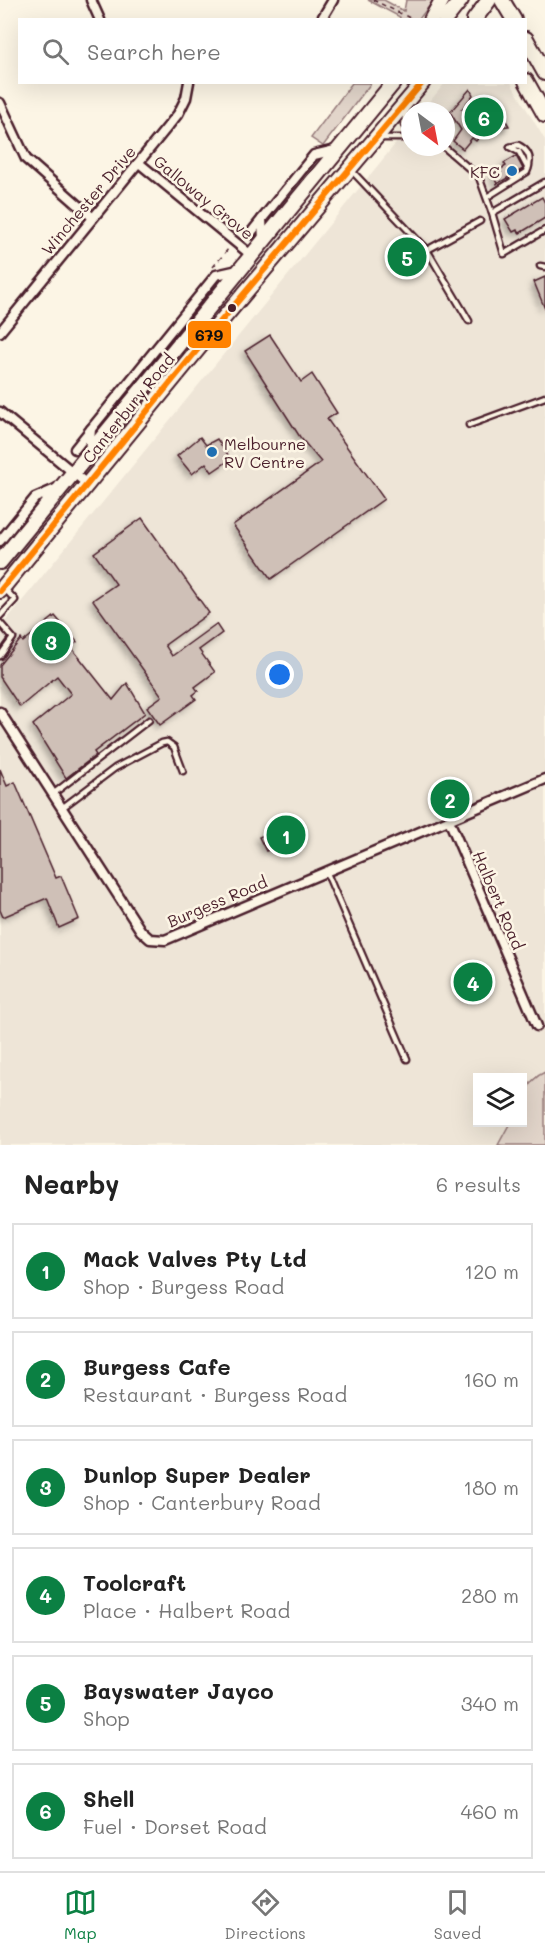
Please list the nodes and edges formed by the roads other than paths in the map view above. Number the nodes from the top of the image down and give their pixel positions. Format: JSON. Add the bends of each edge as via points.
{"nodes":[{"id":1,"x":91,"y":0,"type":"edge"},
{"id":2,"x":333,"y":0,"type":"edge"},
{"id":3,"x":442,"y":0,"type":"edge"},
{"id":4,"x":461,"y":0,"type":"edge"},
{"id":5,"x":502,"y":0,"type":"edge"},
{"id":6,"x":516,"y":0,"type":"edge"},
{"id":7,"x":484,"y":2,"type":"edge"},
{"id":8,"x":99,"y":18,"type":"edge"},
{"id":9,"x":322,"y":18,"type":"edge"},
{"id":10,"x":432,"y":18,"type":"edge"},
{"id":11,"x":448,"y":18,"type":"edge"},
{"id":12,"x":475,"y":18,"type":"edge"},
{"id":13,"x":490,"y":18,"type":"edge"},
{"id":14,"x":515,"y":18,"type":"edge"},
{"id":15,"x":516,"y":18,"type":"edge"},
{"id":16,"x":527,"y":42,"type":"edge"},
{"id":17,"x":545,"y":73,"type":"edge"},
{"id":18,"x":189,"y":84,"type":"edge"},
{"id":19,"x":392,"y":84,"type":"edge"},
{"id":20,"x":421,"y":84,"type":"edge"},
{"id":21,"x":527,"y":84,"type":"edge"},
{"id":22,"x":407,"y":101,"type":"joint"},
{"id":23,"x":0,"y":103,"type":"edge"},
{"id":24,"x":545,"y":115,"type":"edge"},
{"id":25,"x":401,"y":138,"type":"edge"},
{"id":26,"x":375,"y":140,"type":"junction"},
{"id":27,"x":510,"y":147,"type":"dead end"},
{"id":28,"x":337,"y":149,"type":"junction"},
{"id":29,"x":454,"y":156,"type":"edge"},
{"id":30,"x":139,"y":163,"type":"junction"},
{"id":31,"x":350,"y":169,"type":"junction"},
{"id":32,"x":545,"y":182,"type":"edge"},
{"id":33,"x":487,"y":197,"type":"junction"},
{"id":34,"x":492,"y":213,"type":"junction"},
{"id":35,"x":92,"y":218,"type":"junction"},
{"id":36,"x":262,"y":219,"type":"junction"},
{"id":37,"x":480,"y":221,"type":"dead end"},
{"id":38,"x":545,"y":230,"type":"edge"},
{"id":39,"x":250,"y":234,"type":"dead end"},
{"id":40,"x":263,"y":240,"type":"junction"},
{"id":41,"x":427,"y":250,"type":"junction"},
{"id":42,"x":251,"y":255,"type":"junction"},
{"id":43,"x":266,"y":268,"type":"junction"},
{"id":44,"x":238,"y":270,"type":"junction"},
{"id":45,"x":469,"y":321,"type":"dead end"},
{"id":46,"x":0,"y":332,"type":"edge"},
{"id":47,"x":545,"y":397,"type":"edge"},
{"id":48,"x":0,"y":412,"type":"edge"},
{"id":49,"x":469,"y":425,"type":"dead end"},
{"id":50,"x":91,"y":429,"type":"junction"},
{"id":51,"x":75,"y":449,"type":"dead end"},
{"id":52,"x":89,"y":453,"type":"junction"},
{"id":53,"x":74,"y":472,"type":"junction"},
{"id":54,"x":88,"y":482,"type":"junction"},
{"id":55,"x":62,"y":486,"type":"junction"},
{"id":56,"x":0,"y":541,"type":"edge"},
{"id":57,"x":0,"y":562,"type":"edge"},
{"id":58,"x":2,"y":589,"type":"edge"},
{"id":59,"x":0,"y":616,"type":"edge"},
{"id":60,"x":0,"y":623,"type":"edge"},
{"id":61,"x":0,"y":656,"type":"edge"},
{"id":62,"x":0,"y":712,"type":"edge"},
{"id":63,"x":149,"y":720,"type":"dead end"},
{"id":64,"x":183,"y":771,"type":"dead end"},
{"id":65,"x":545,"y":779,"type":"edge"},
{"id":66,"x":53,"y":795,"type":"junction"},
{"id":67,"x":62,"y":808,"type":"junction"},
{"id":68,"x":449,"y":820,"type":"junction"},
{"id":69,"x":326,"y":872,"type":"junction"},
{"id":70,"x":537,"y":1026,"type":"dead end"},
{"id":71,"x":407,"y":1059,"type":"dead end"}],
"edges":[{"from":1,"to":8,"type":"street"},
{"from":2,"to":9,"type":"street"},
{"from":3,"to":10,"type":"main road"},
{"from":4,"to":11,"type":"main road"},
{"from":5,"to":14,"type":"main road"},
{"from":6,"to":15,"type":"main road"},
{"from":7,"to":12,"type":"main road"},
{"from":7,"to":13,"type":"main road"},
{"from":16,"to":17,"type":"main road"},
{"from":18,"to":30,"type":"street","name":"Winchester Drive","via":[[178,114]]},
{"from":19,"to":28,"type":"main road","name":"Canterbury Road"},
{"from":20,"to":22,"type":"main road","name":"Canterbury Road"},
{"from":21,"to":24,"type":"main road"},
{"from":22,"to":26,"type":"main road","name":"Canterbury Road"},
{"from":23,"to":35,"type":"street","via":[[26,159]]},
{"from":25,"to":26,"type":"lane"},
{"from":26,"to":31,"type":"main road","name":"Canterbury Road"},
{"from":27,"to":33,"type":"lane","via":[[518,144],[528,154],[528,170]]},
{"from":28,"to":36,"type":"street","name":"Canterbury Road","via":[[314,155]]},
{"from":28,"to":40,"type":"main road","name":"Canterbury Road"},
{"from":29,"to":33,"type":"lane","via":[[479,177]]},
{"from":30,"to":35,"type":"street","name":"Winchester Drive"},
{"from":30,"to":42,"type":"street","name":"Galloway Grove"},
{"from":31,"to":41,"type":"lane"},
{"from":31,"to":43,"type":"main road","name":"Canterbury Road"},
{"from":32,"to":34,"type":"lane"},
{"from":33,"to":34,"type":"lane"},
{"from":34,"to":38,"type":"lane","via":[[504,254]]},
{"from":35,"to":46,"type":"street","name":"Winchester Drive"},
{"from":36,"to":39,"type":"street","name":"Canterbury Road"},
{"from":36,"to":40,"type":"street"},
{"from":37,"to":41,"type":"lane"},
{"from":40,"to":42,"type":"main road","name":"Canterbury Road"},
{"from":41,"to":45,"type":"lane"},
{"from":42,"to":43,"type":"main road"},
{"from":42,"to":44,"type":"main road","name":"Canterbury Road"},
{"from":43,"to":54,"type":"main road","name":"Canterbury Road"},
{"from":44,"to":50,"type":"street","name":"Canterbury Road","via":[[216,275]]},
{"from":44,"to":52,"type":"main road","name":"Canterbury Road"},
{"from":47,"to":49,"type":"lane"},
{"from":48,"to":53,"type":"street"},
{"from":50,"to":51,"type":"street","name":"Canterbury Road"},
{"from":50,"to":52,"type":"street","name":"Canterbury Road"},
{"from":52,"to":53,"type":"main road","name":"Canterbury Road"},
{"from":53,"to":54,"type":"street"},
{"from":53,"to":55,"type":"main road","name":"Canterbury Road"},
{"from":54,"to":58,"type":"main road","name":"Canterbury Road"},
{"from":55,"to":56,"type":"street","name":"Canterbury Road","via":[[35,498]]},
{"from":55,"to":57,"type":"main road","name":"Canterbury Road"},
{"from":58,"to":59,"type":"lane","via":[[15,600]]},
{"from":60,"to":61,"type":"lane","via":[[13,638]]},
{"from":62,"to":66,"type":"street","name":"Burgess Road"},
{"from":63,"to":66,"type":"lane"},
{"from":64,"to":67,"type":"lane","via":[[174,747],[162,743],[115,768]]},
{"from":65,"to":68,"type":"street","name":"Burgess Road"},
{"from":66,"to":67,"type":"street","name":"Burgess Road"},
{"from":67,"to":69,"type":"street","name":"Burgess Road","via":[[141,931],[150,939],[165,939]]},
{"from":68,"to":69,"type":"street","name":"Burgess Road"},
{"from":68,"to":70,"type":"street","name":"Halbert Road"},
{"from":69,"to":71,"type":"lane"}]}
